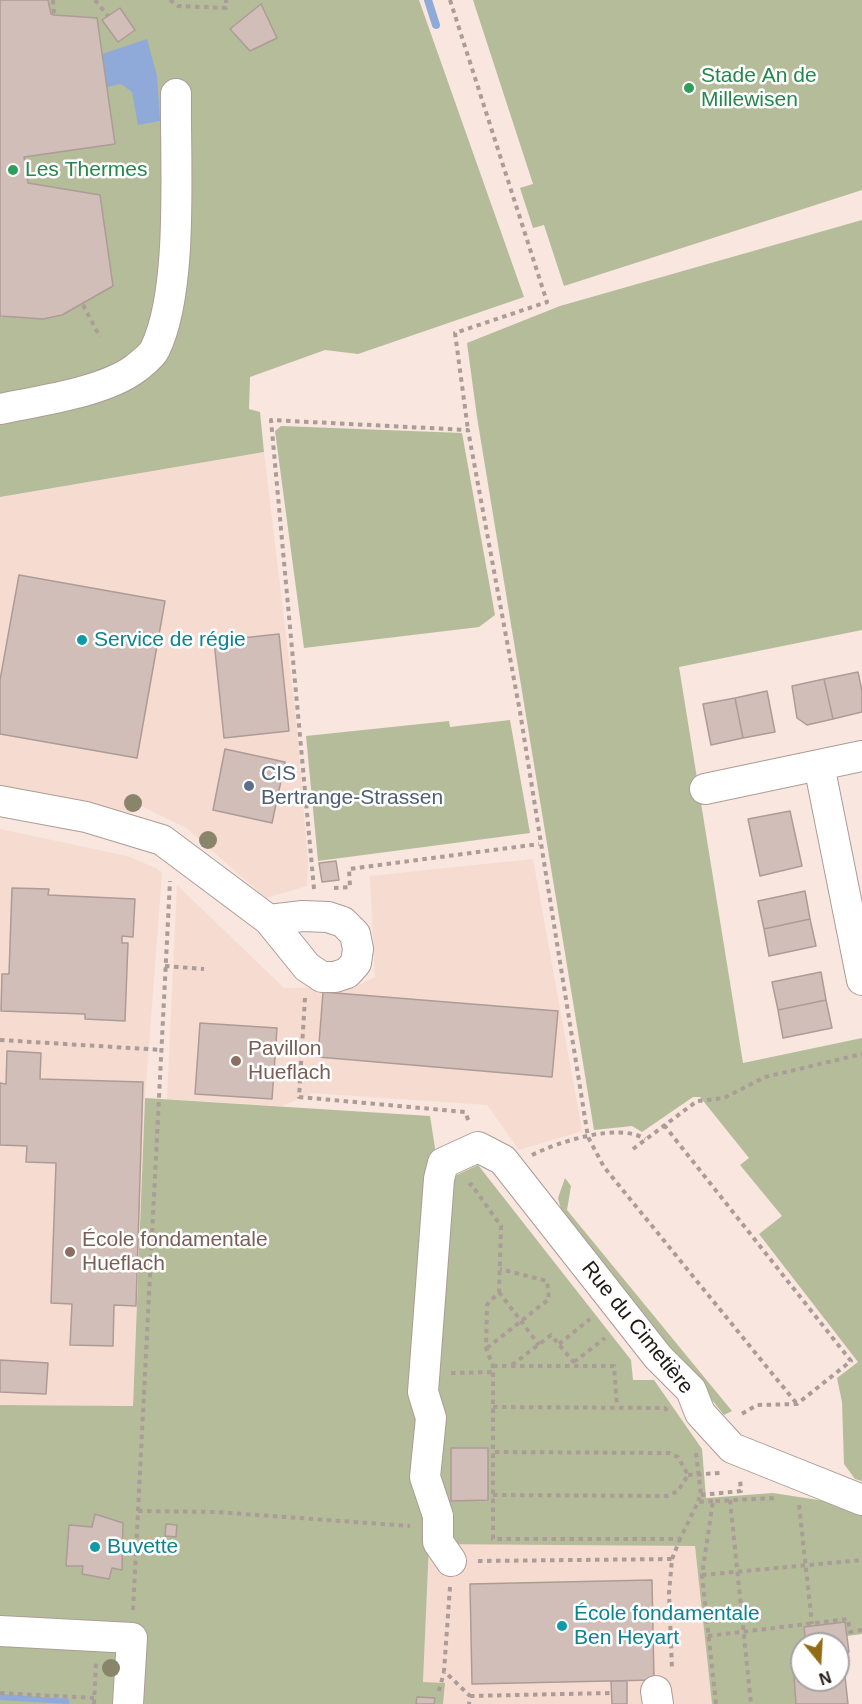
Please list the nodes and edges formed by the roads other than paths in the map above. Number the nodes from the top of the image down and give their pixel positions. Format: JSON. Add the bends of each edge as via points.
{"nodes":[{"id":1,"x":176,"y":94,"type":"dead end"},
{"id":2,"x":0,"y":409,"type":"edge"},
{"id":3,"x":862,"y":756,"type":"edge"},
{"id":4,"x":819,"y":765,"type":"junction"},
{"id":5,"x":705,"y":789,"type":"dead end"},
{"id":6,"x":0,"y":801,"type":"edge"},
{"id":7,"x":269,"y":920,"type":"dead end"},
{"id":8,"x":862,"y":980,"type":"edge"},
{"id":9,"x":862,"y":1500,"type":"edge"},
{"id":10,"x":451,"y":1561,"type":"road end"},
{"id":11,"x":0,"y":1631,"type":"edge"},
{"id":12,"x":128,"y":1704,"type":"edge"}],
"edges":[{"from":1,"to":2,"type":"street","via":[[174,255],[167,316],[154,351],[134,370],[111,381]]},
{"from":3,"to":4,"type":"street"},
{"from":4,"to":5,"type":"street"},
{"from":4,"to":8,"type":"street"},
{"from":6,"to":7,"type":"street","via":[[86,817],[162,840]]},
{"from":9,"to":10,"type":"street","name":"Rue du Cimetière","via":[[818,1495],[732,1448],[700,1413],[692,1390],[658,1357],[503,1160],[478,1147],[443,1163],[439,1179],[423,1392],[431,1418],[425,1477],[438,1516],[438,1542]]},
{"from":11,"to":12,"type":"street","via":[[132,1638]]}]}
